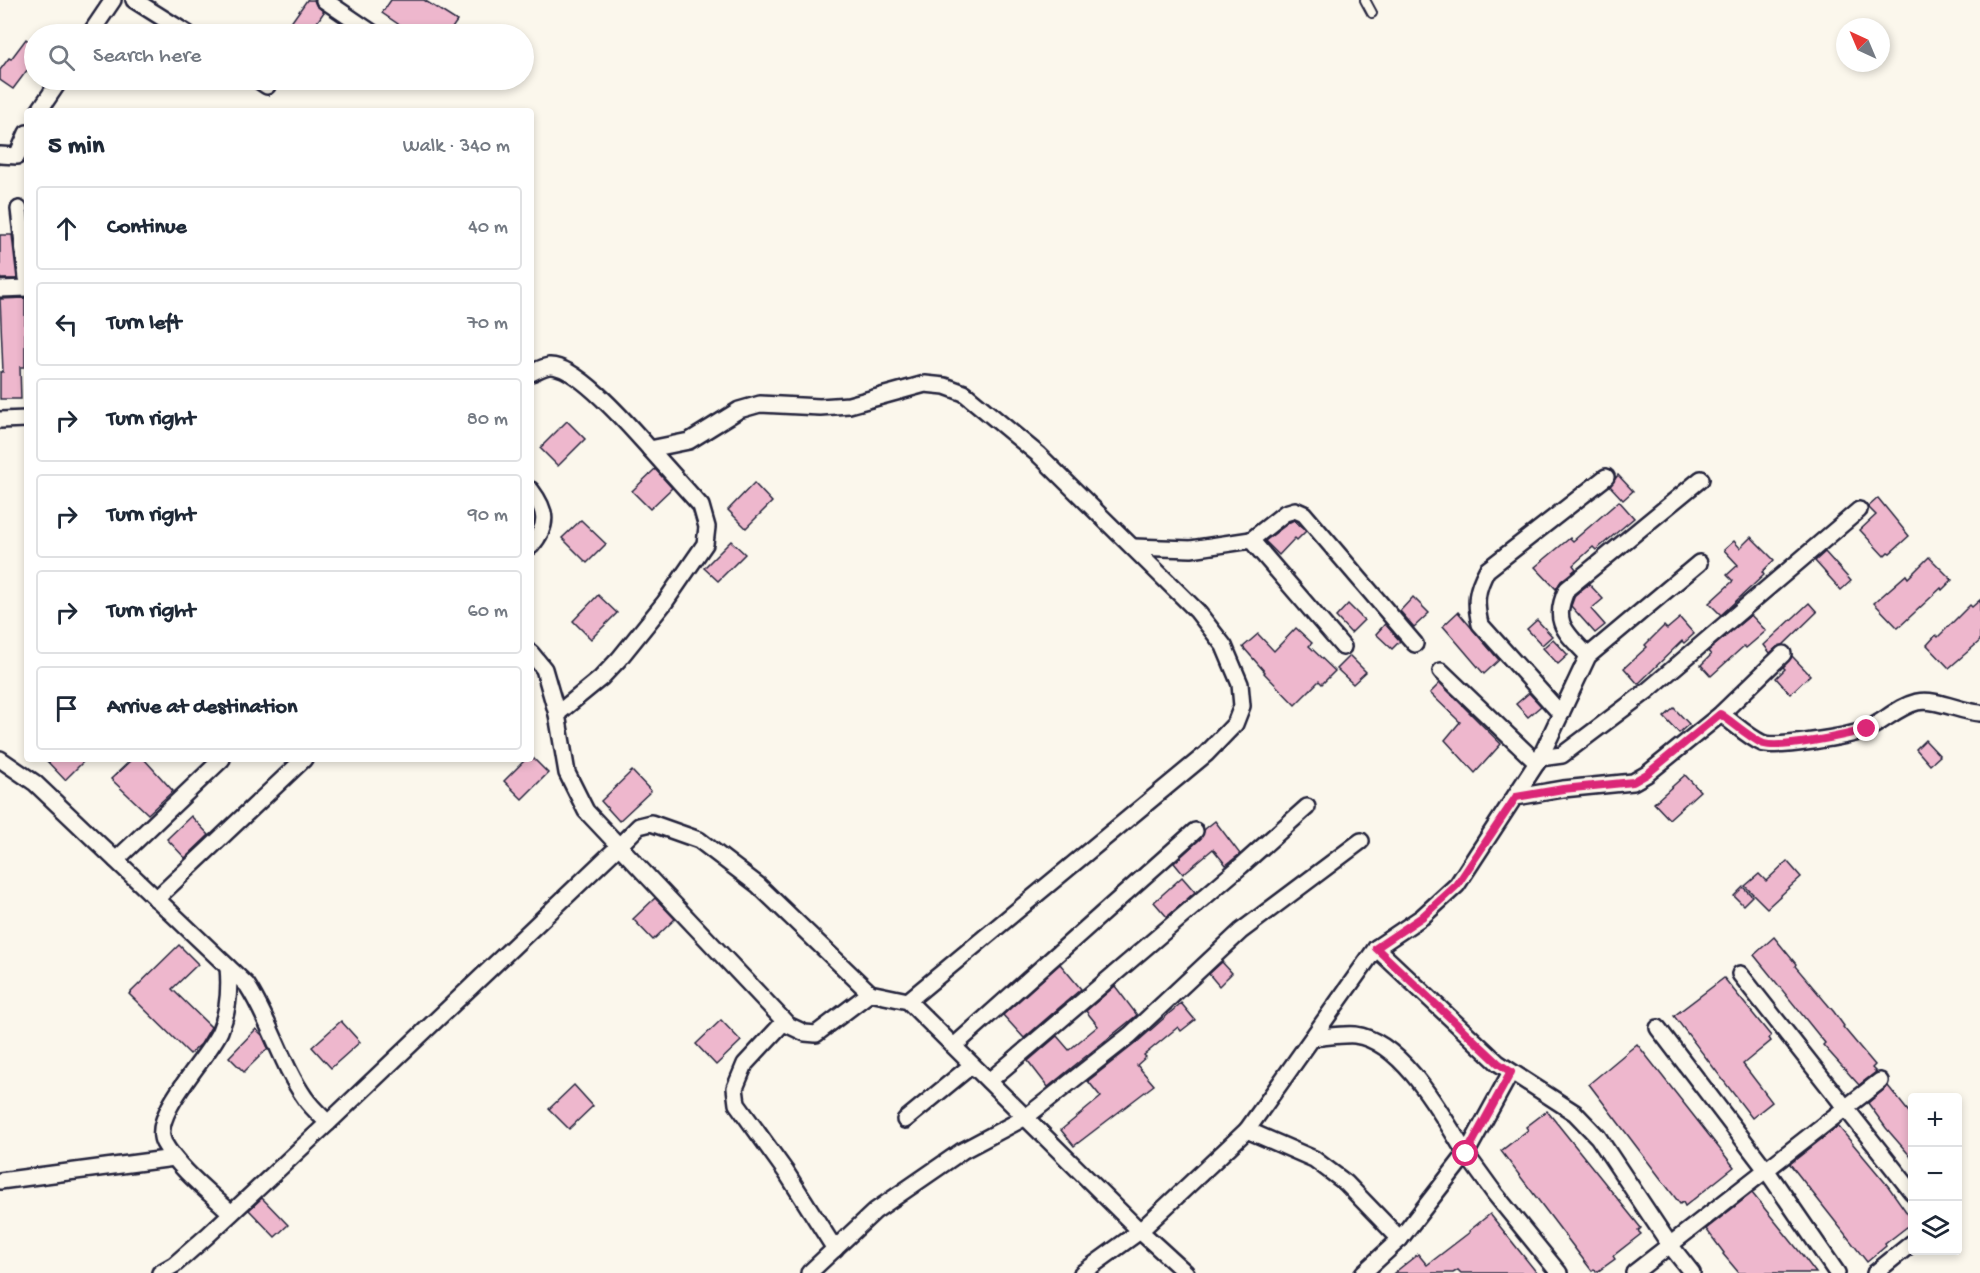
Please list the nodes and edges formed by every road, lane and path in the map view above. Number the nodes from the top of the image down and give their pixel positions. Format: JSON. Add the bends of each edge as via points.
{"nodes":[{"id":1,"x":113,"y":0,"type":"edge"},
{"id":2,"x":134,"y":0,"type":"edge"},
{"id":3,"x":324,"y":0,"type":"edge"},
{"id":4,"x":1365,"y":0,"type":"edge"},
{"id":5,"x":1372,"y":13,"type":"dead end"},
{"id":6,"x":97,"y":24,"type":"edge"},
{"id":7,"x":172,"y":24,"type":"edge"},
{"id":8,"x":359,"y":24,"type":"edge"},
{"id":9,"x":53,"y":90,"type":"edge"},
{"id":10,"x":41,"y":108,"type":"edge"},
{"id":11,"x":24,"y":140,"type":"edge"},
{"id":12,"x":0,"y":155,"type":"edge"},
{"id":13,"x":19,"y":209,"type":"dead end"},
{"id":14,"x":24,"y":252,"type":"edge"},
{"id":15,"x":24,"y":288,"type":"edge"},
{"id":16,"x":0,"y":289,"type":"edge"},
{"id":17,"x":534,"y":372,"type":"edge"},
{"id":18,"x":24,"y":419,"type":"edge"},
{"id":19,"x":0,"y":420,"type":"edge"},
{"id":20,"x":650,"y":449,"type":"junction"},
{"id":21,"x":1606,"y":477,"type":"dead end"},
{"id":22,"x":1701,"y":479,"type":"dead end"},
{"id":23,"x":534,"y":494,"type":"edge"},
{"id":24,"x":1859,"y":510,"type":"dead end"},
{"id":25,"x":1251,"y":540,"type":"junction"},
{"id":26,"x":534,"y":542,"type":"edge"},
{"id":27,"x":1133,"y":547,"type":"junction"},
{"id":28,"x":1699,"y":563,"type":"dead end"},
{"id":29,"x":1415,"y":644,"type":"dead end"},
{"id":30,"x":1343,"y":647,"type":"dead end"},
{"id":31,"x":1783,"y":654,"type":"dead end"},
{"id":32,"x":1588,"y":656,"type":"junction"},
{"id":33,"x":534,"y":657,"type":"edge"},
{"id":34,"x":1442,"y":671,"type":"dead end"},
{"id":35,"x":1980,"y":713,"type":"edge"},
{"id":36,"x":557,"y":714,"type":"junction"},
{"id":37,"x":1561,"y":714,"type":"junction"},
{"id":38,"x":1720,"y":714,"type":"junction"},
{"id":39,"x":0,"y":759,"type":"edge"},
{"id":40,"x":1539,"y":761,"type":"junction"},
{"id":41,"x":219,"y":762,"type":"edge"},
{"id":42,"x":301,"y":762,"type":"edge"},
{"id":43,"x":1516,"y":797,"type":"junction"},
{"id":44,"x":1307,"y":807,"type":"dead end"},
{"id":45,"x":1195,"y":831,"type":"dead end"},
{"id":46,"x":1361,"y":841,"type":"dead end"},
{"id":47,"x":619,"y":846,"type":"junction"},
{"id":48,"x":116,"y":860,"type":"junction"},
{"id":49,"x":156,"y":899,"type":"junction"},
{"id":50,"x":1376,"y":948,"type":"junction"},
{"id":51,"x":228,"y":967,"type":"junction"},
{"id":52,"x":1740,"y":974,"type":"dead end"},
{"id":53,"x":870,"y":993,"type":"junction"},
{"id":54,"x":908,"y":1000,"type":"junction"},
{"id":55,"x":784,"y":1022,"type":"junction"},
{"id":56,"x":1658,"y":1028,"type":"dead end"},
{"id":57,"x":1313,"y":1038,"type":"junction"},
{"id":58,"x":954,"y":1046,"type":"junction"},
{"id":59,"x":972,"y":1065,"type":"junction"},
{"id":60,"x":1511,"y":1072,"type":"junction"},
{"id":61,"x":989,"y":1081,"type":"junction"},
{"id":62,"x":1880,"y":1081,"type":"dead end"},
{"id":63,"x":1846,"y":1109,"type":"junction"},
{"id":64,"x":1026,"y":1117,"type":"junction"},
{"id":65,"x":905,"y":1120,"type":"dead end"},
{"id":66,"x":328,"y":1123,"type":"junction"},
{"id":67,"x":1247,"y":1130,"type":"junction"},
{"id":68,"x":1466,"y":1154,"type":"junction"},
{"id":69,"x":174,"y":1158,"type":"junction"},
{"id":70,"x":1767,"y":1171,"type":"junction"},
{"id":71,"x":0,"y":1181,"type":"edge"},
{"id":72,"x":1908,"y":1187,"type":"edge"},
{"id":73,"x":231,"y":1213,"type":"junction"},
{"id":74,"x":1140,"y":1231,"type":"junction"},
{"id":75,"x":1400,"y":1239,"type":"junction"},
{"id":76,"x":1670,"y":1245,"type":"junction"},
{"id":77,"x":1908,"y":1246,"type":"edge"},
{"id":78,"x":835,"y":1249,"type":"junction"},
{"id":79,"x":165,"y":1272,"type":"edge"},
{"id":80,"x":809,"y":1273,"type":"edge"},
{"id":81,"x":1082,"y":1273,"type":"edge"},
{"id":82,"x":1186,"y":1273,"type":"edge"},
{"id":83,"x":1363,"y":1273,"type":"edge"},
{"id":84,"x":1559,"y":1273,"type":"edge"},
{"id":85,"x":1635,"y":1273,"type":"edge"},
{"id":86,"x":1692,"y":1273,"type":"edge"},
{"id":87,"x":1837,"y":1273,"type":"edge"},
{"id":88,"x":1875,"y":1273,"type":"edge"}],
"edges":[{"from":1,"to":6,"type":"street"},
{"from":2,"to":7,"type":"street"},
{"from":3,"to":8,"type":"street"},
{"from":4,"to":5,"type":"lane"},
{"from":9,"to":10,"type":"street"},
{"from":11,"to":12,"type":"street","via":[[17,156]]},
{"from":13,"to":14,"type":"street"},
{"from":15,"to":16,"type":"street"},
{"from":17,"to":20,"type":"street","via":[[550,366],[587,384]]},
{"from":18,"to":19,"type":"street"},
{"from":20,"to":27,"type":"street","via":[[689,441],[739,410],[760,404],[849,405],[925,384],[945,386],[964,393],[1039,454]]},
{"from":20,"to":36,"type":"street","via":[[700,506],[707,526],[705,544],[620,660]]},
{"from":21,"to":37,"type":"street","via":[[1487,570],[1476,604],[1480,624]]},
{"from":22,"to":32,"type":"street","via":[[1567,589],[1559,614],[1563,628]]},
{"from":23,"to":26,"type":"street","via":[[545,517]]},
{"from":24,"to":40,"type":"street","via":[[1647,691],[1562,755]]},
{"from":25,"to":27,"type":"street","via":[[1191,549]]},
{"from":25,"to":29,"type":"street","via":[[1285,513],[1295,510],[1304,514]]},
{"from":25,"to":30,"type":"street"},
{"from":27,"to":54,"type":"street","via":[[1197,611],[1224,646],[1240,684],[1242,706],[1235,724],[1206,754]]},
{"from":28,"to":32,"type":"street"},
{"from":31,"to":38,"type":"street"},
{"from":32,"to":37,"type":"street"},
{"from":33,"to":36,"type":"street","via":[[544,669]]},
{"from":34,"to":40,"type":"street"},
{"from":35,"to":38,"type":"street","via":[[1920,702],[1900,708],[1867,729],[1790,744],[1763,744]]},
{"from":36,"to":47,"type":"street","via":[[567,773],[586,811]]},
{"from":37,"to":40,"type":"street"},
{"from":38,"to":43,"type":"street","via":[[1633,782]]},
{"from":39,"to":48,"type":"street","via":[[35,783]]},
{"from":40,"to":43,"type":"street"},
{"from":41,"to":48,"type":"street"},
{"from":42,"to":49,"type":"street"},
{"from":43,"to":50,"type":"street","via":[[1457,885],[1422,917]]},
{"from":44,"to":61,"type":"street"},
{"from":45,"to":58,"type":"street"},
{"from":46,"to":64,"type":"street","via":[[1241,931],[1130,1035]]},
{"from":47,"to":53,"type":"street","via":[[639,826],[651,823],[699,840],[758,885]]},
{"from":47,"to":55,"type":"street"},
{"from":47,"to":66,"type":"street"},
{"from":48,"to":49,"type":"street"},
{"from":49,"to":51,"type":"street"},
{"from":50,"to":57,"type":"street"},
{"from":50,"to":60,"type":"street"},
{"from":51,"to":66,"type":"street","via":[[261,1006],[305,1099]]},
{"from":51,"to":69,"type":"street","via":[[230,990],[221,1030],[176,1094],[163,1127],[162,1140]]},
{"from":52,"to":63,"type":"street"},
{"from":53,"to":54,"type":"street"},
{"from":53,"to":55,"type":"street","via":[[816,1034]]},
{"from":54,"to":58,"type":"street"},
{"from":55,"to":78,"type":"street","via":[[745,1064],[735,1089],[737,1104]]},
{"from":56,"to":70,"type":"street"},
{"from":57,"to":67,"type":"street"},
{"from":57,"to":68,"type":"street","via":[[1355,1035],[1382,1045],[1404,1065]]},
{"from":58,"to":59,"type":"street"},
{"from":59,"to":61,"type":"street"},
{"from":59,"to":65,"type":"street"},
{"from":60,"to":68,"type":"street"},
{"from":60,"to":76,"type":"street","via":[[1575,1113],[1598,1137]]},
{"from":61,"to":64,"type":"street"},
{"from":62,"to":63,"type":"street"},
{"from":63,"to":70,"type":"street"},
{"from":63,"to":72,"type":"street"},
{"from":64,"to":74,"type":"street"},
{"from":64,"to":78,"type":"street","via":[[963,1151],[875,1211]]},
{"from":66,"to":73,"type":"street"},
{"from":67,"to":74,"type":"street"},
{"from":67,"to":75,"type":"street","via":[[1314,1159],[1346,1183]]},
{"from":68,"to":75,"type":"street"},
{"from":68,"to":84,"type":"street"},
{"from":69,"to":71,"type":"street"},
{"from":69,"to":73,"type":"street"},
{"from":70,"to":76,"type":"street"},
{"from":70,"to":87,"type":"street"},
{"from":73,"to":79,"type":"street"},
{"from":74,"to":81,"type":"street"},
{"from":74,"to":82,"type":"street"},
{"from":75,"to":83,"type":"street"},
{"from":76,"to":85,"type":"street"},
{"from":76,"to":86,"type":"street"},
{"from":77,"to":88,"type":"street"},
{"from":78,"to":80,"type":"street"}]}
